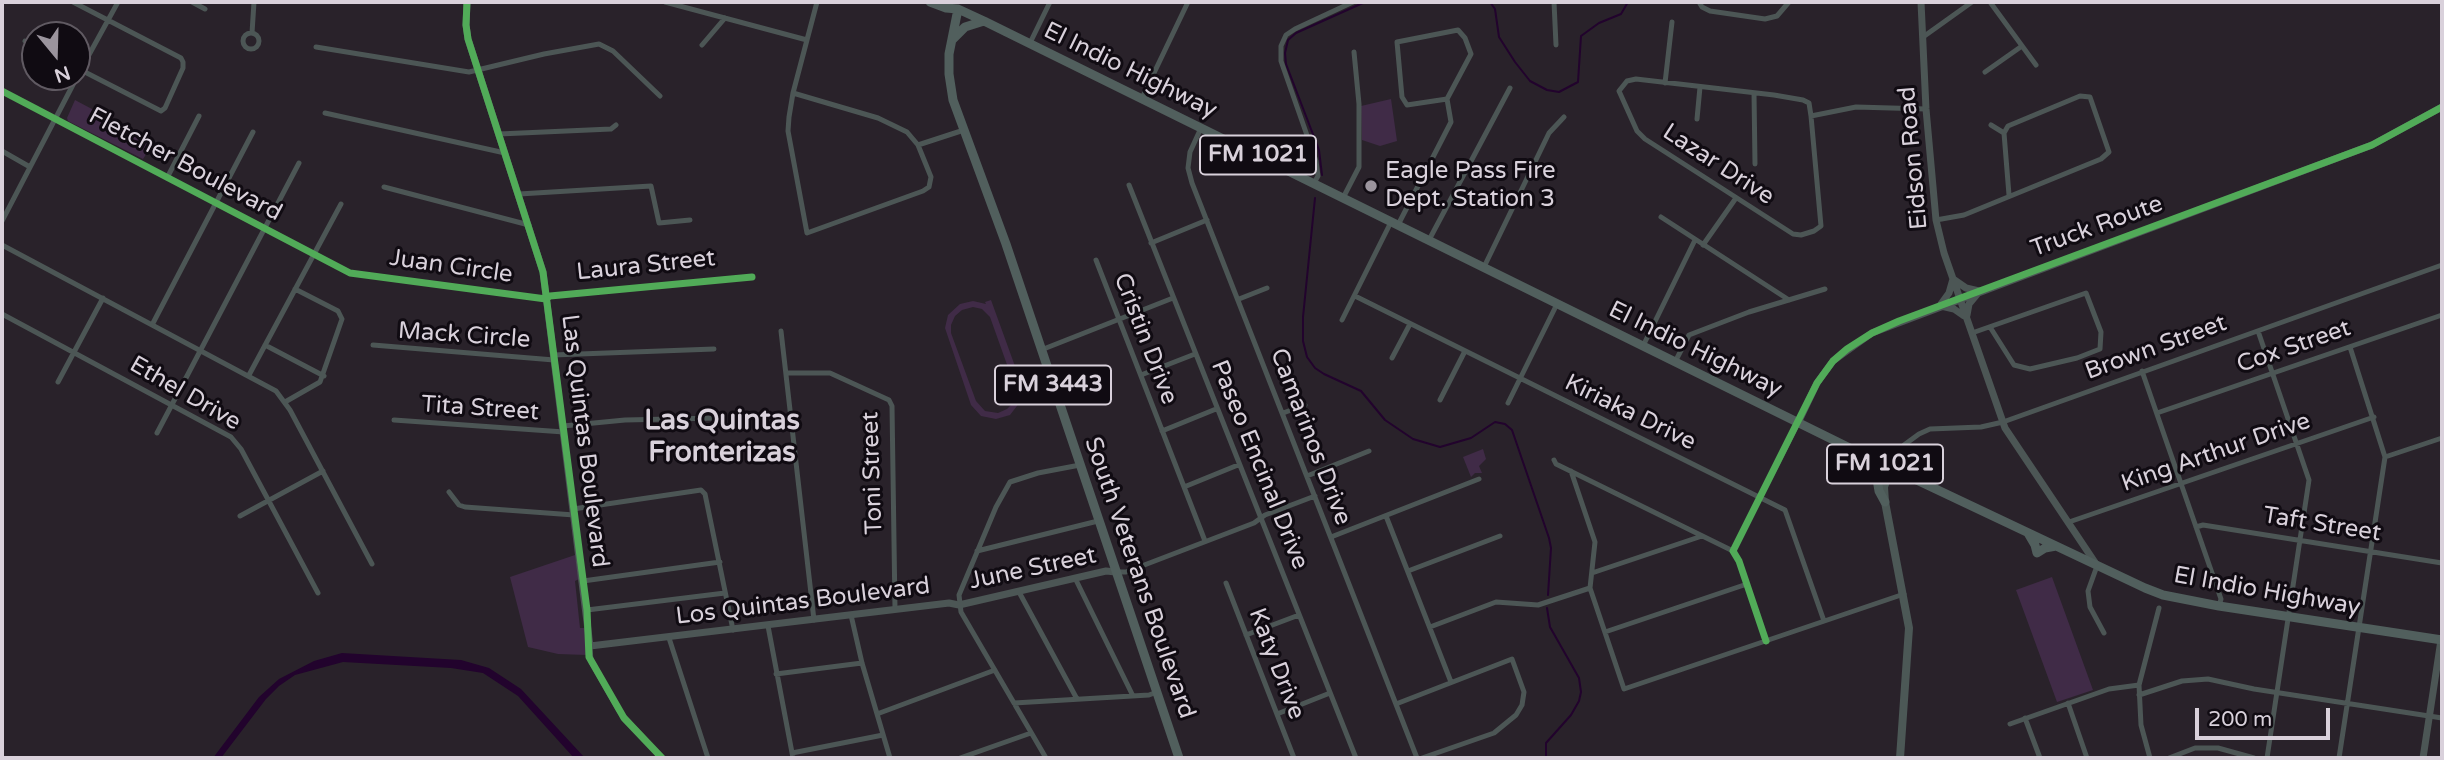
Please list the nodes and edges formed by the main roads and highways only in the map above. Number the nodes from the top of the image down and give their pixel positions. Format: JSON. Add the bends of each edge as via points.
{"nodes":[{"id":1,"x":930,"y":2,"type":"edge"},
{"id":2,"x":950,"y":2,"type":"edge"},
{"id":3,"x":958,"y":9,"type":"junction"},
{"id":4,"x":984,"y":21,"type":"junction"},
{"id":5,"x":950,"y":43,"type":"junction"},
{"id":6,"x":1868,"y":457,"type":"junction"},
{"id":7,"x":1891,"y":467,"type":"junction"},
{"id":8,"x":1885,"y":502,"type":"junction"},
{"id":9,"x":2027,"y":532,"type":"junction"},
{"id":10,"x":2056,"y":546,"type":"junction"},
{"id":11,"x":2442,"y":637,"type":"edge"},
{"id":12,"x":1179,"y":758,"type":"edge"},
{"id":13,"x":1899,"y":758,"type":"edge"}],
"edges":[{"from":1,"to":3,"type":"main road","name":"El Indio Highway","number":"FM 1021"},
{"from":2,"to":3,"type":"main road","name":"El Indio Highway","number":"FM 1021"},
{"from":3,"to":4,"type":"main road","name":"El Indio Highway","number":"FM 1021"},
{"from":3,"to":5,"type":"main road","name":"South Veterans Boulevard","number":"FM 3443"},
{"from":4,"to":5,"type":"main road","via":[[965,27]]},
{"from":4,"to":6,"type":"main road","name":"El Indio Highway","number":"FM 1021"},
{"from":5,"to":12,"type":"main road","name":"South Veterans Boulevard","number":"FM 3443","via":[[950,86],[964,130]]},
{"from":6,"to":7,"type":"main road","name":"El Indio Highway","number":"FM 1021"},
{"from":6,"to":8,"type":"main road"},
{"from":7,"to":8,"type":"main road","via":[[1884,487]]},
{"from":7,"to":9,"type":"main road","name":"El Indio Highway","number":"FM 1021"},
{"from":8,"to":13,"type":"main road","via":[[1909,617]]},
{"from":9,"to":10,"type":"main road","name":"El Indio Highway","number":"FM 1021"},
{"from":9,"to":10,"type":"main road","via":[[2037,553]]},
{"from":10,"to":11,"type":"main road","name":"El Indio Highway","number":"FM 1021","via":[[2163,595]]}]}
